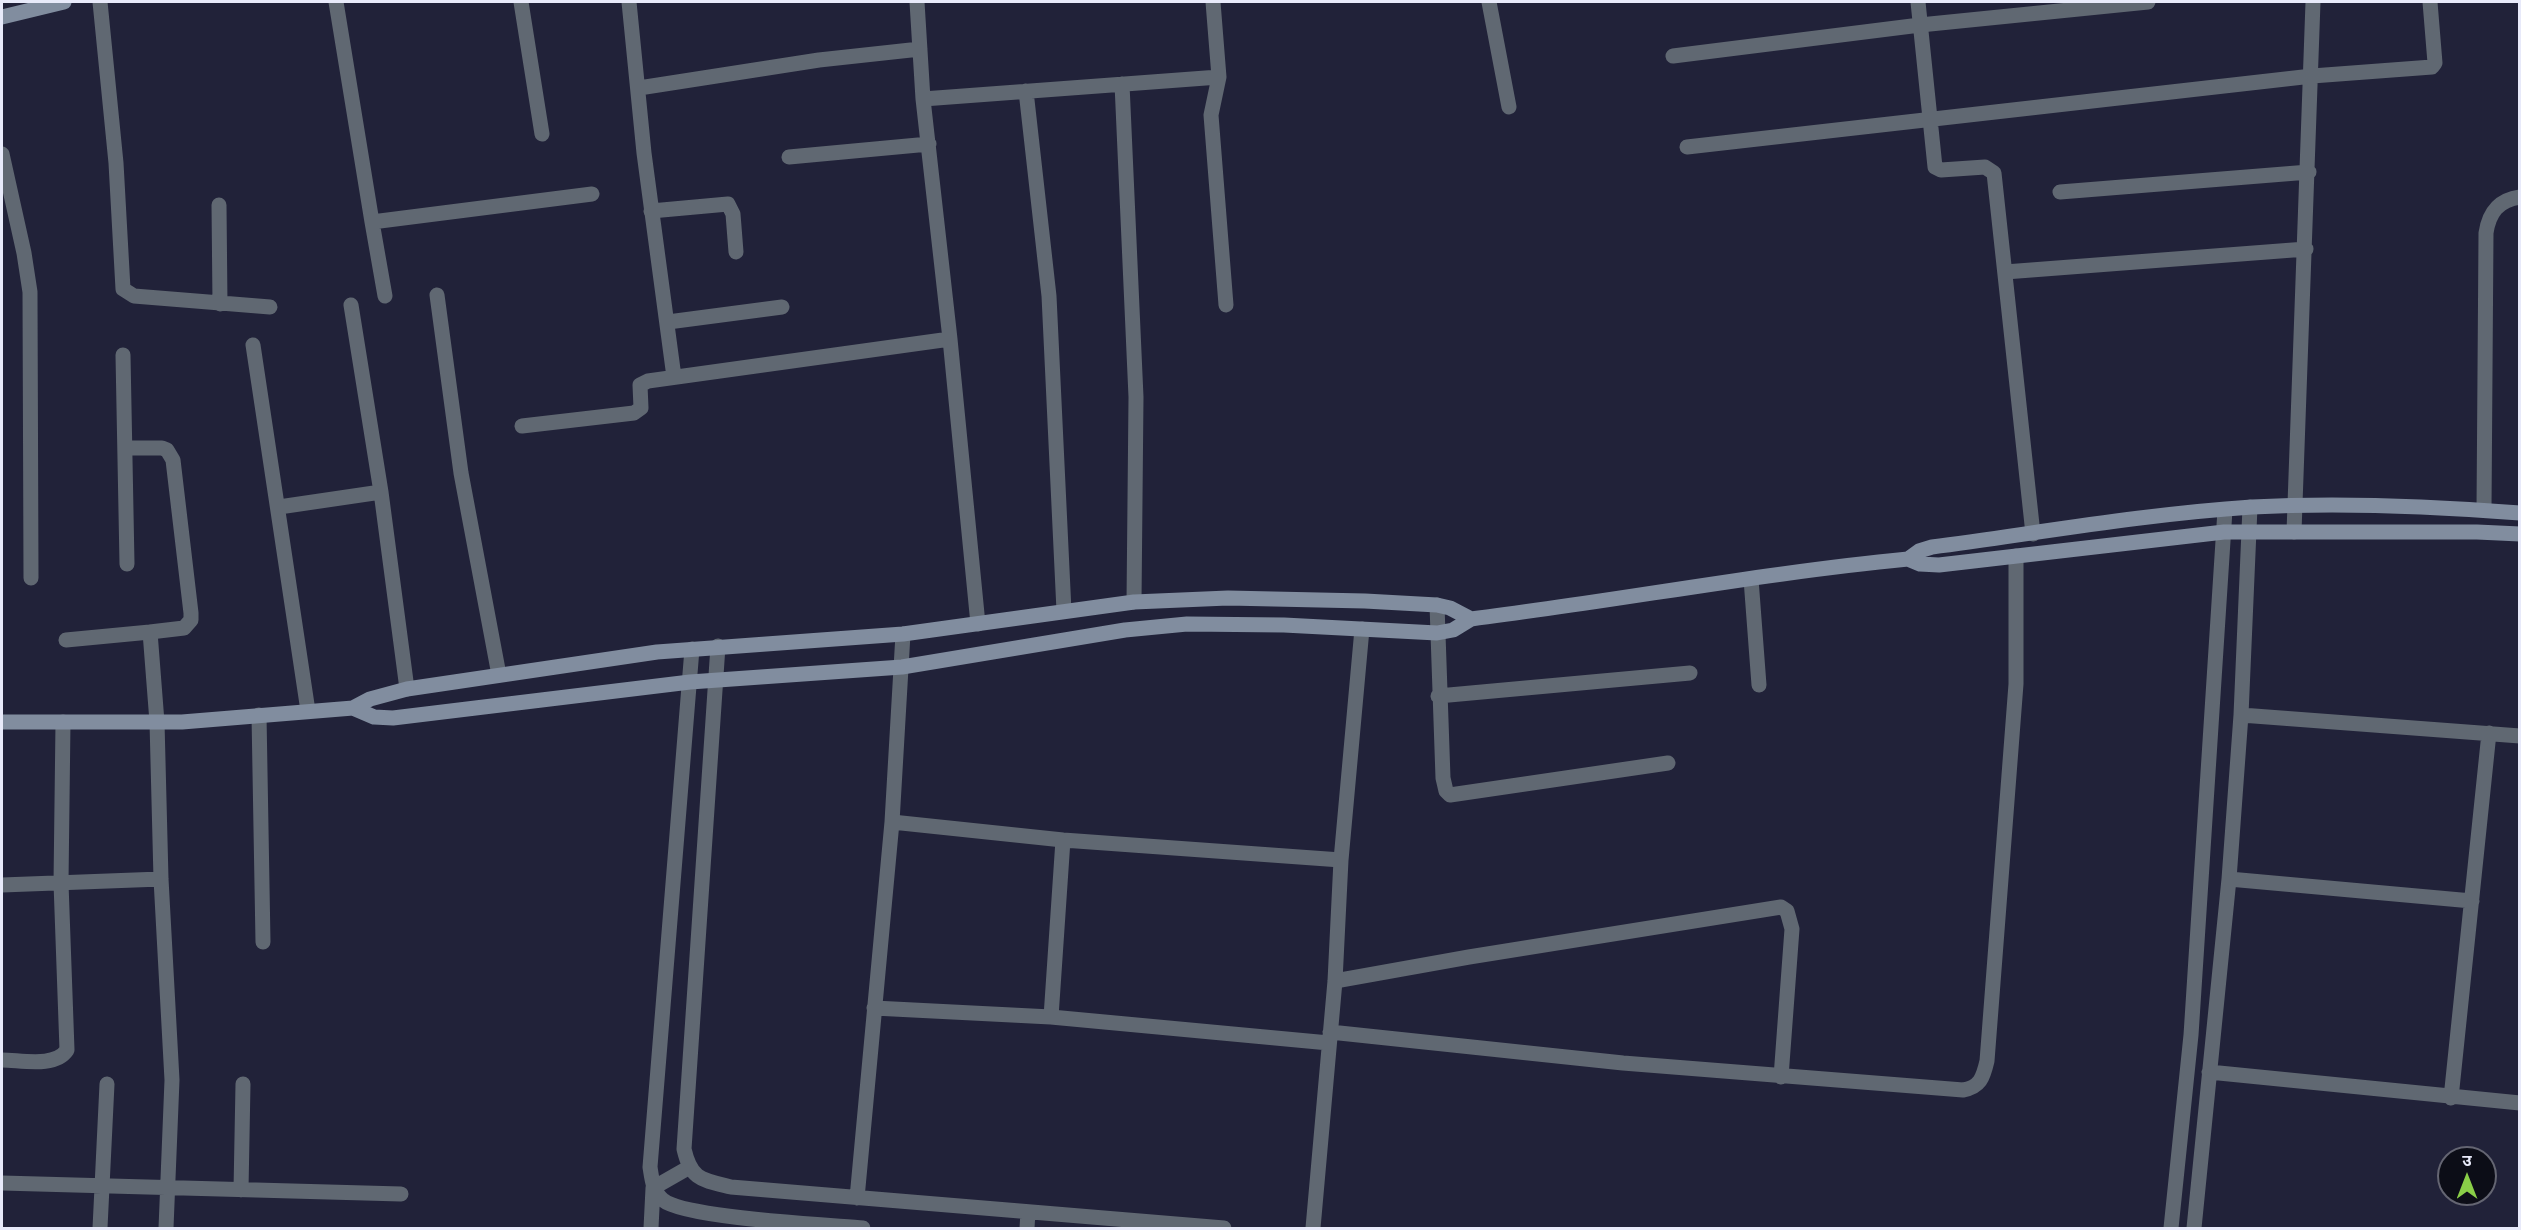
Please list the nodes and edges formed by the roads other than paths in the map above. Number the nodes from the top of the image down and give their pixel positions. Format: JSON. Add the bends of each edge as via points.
{"nodes":[{"id":1,"x":64,"y":2,"type":"edge"},
{"id":2,"x":100,"y":2,"type":"edge"},
{"id":3,"x":336,"y":2,"type":"edge"},
{"id":4,"x":521,"y":2,"type":"edge"},
{"id":5,"x":629,"y":2,"type":"edge"},
{"id":6,"x":917,"y":2,"type":"edge"},
{"id":7,"x":1214,"y":2,"type":"edge"},
{"id":8,"x":1489,"y":2,"type":"edge"},
{"id":9,"x":1918,"y":2,"type":"edge"},
{"id":10,"x":2148,"y":2,"type":"edge"},
{"id":11,"x":2313,"y":2,"type":"edge"},
{"id":12,"x":2430,"y":2,"type":"edge"},
{"id":13,"x":2,"y":17,"type":"edge"},
{"id":14,"x":1920,"y":25,"type":"junction"},
{"id":15,"x":920,"y":49,"type":"junction"},
{"id":16,"x":1673,"y":56,"type":"dead end"},
{"id":17,"x":2312,"y":76,"type":"junction"},
{"id":18,"x":1219,"y":77,"type":"junction"},
{"id":19,"x":1122,"y":84,"type":"junction"},
{"id":20,"x":639,"y":88,"type":"junction"},
{"id":21,"x":1026,"y":91,"type":"junction"},
{"id":22,"x":923,"y":99,"type":"junction"},
{"id":23,"x":1509,"y":107,"type":"dead end"},
{"id":24,"x":1931,"y":118,"type":"junction"},
{"id":25,"x":542,"y":134,"type":"dead end"},
{"id":26,"x":929,"y":144,"type":"junction"},
{"id":27,"x":1687,"y":147,"type":"dead end"},
{"id":28,"x":2,"y":154,"type":"edge"},
{"id":29,"x":789,"y":157,"type":"dead end"},
{"id":30,"x":2309,"y":172,"type":"junction"},
{"id":31,"x":2060,"y":192,"type":"dead end"},
{"id":32,"x":592,"y":194,"type":"dead end"},
{"id":33,"x":2520,"y":197,"type":"edge"},
{"id":34,"x":219,"y":205,"type":"dead end"},
{"id":35,"x":651,"y":211,"type":"junction"},
{"id":36,"x":372,"y":222,"type":"junction"},
{"id":37,"x":2306,"y":249,"type":"junction"},
{"id":38,"x":736,"y":252,"type":"dead end"},
{"id":39,"x":2005,"y":272,"type":"junction"},
{"id":40,"x":436,"y":295,"type":"dead end"},
{"id":41,"x":385,"y":296,"type":"dead end"},
{"id":42,"x":220,"y":304,"type":"junction"},
{"id":43,"x":351,"y":305,"type":"dead end"},
{"id":44,"x":1226,"y":305,"type":"dead end"},
{"id":45,"x":270,"y":307,"type":"dead end"},
{"id":46,"x":782,"y":308,"type":"dead end"},
{"id":47,"x":668,"y":322,"type":"junction"},
{"id":48,"x":950,"y":339,"type":"junction"},
{"id":49,"x":253,"y":345,"type":"dead end"},
{"id":50,"x":123,"y":355,"type":"dead end"},
{"id":51,"x":674,"y":377,"type":"junction"},
{"id":52,"x":522,"y":426,"type":"dead end"},
{"id":53,"x":125,"y":448,"type":"junction"},
{"id":54,"x":381,"y":492,"type":"junction"},
{"id":55,"x":2295,"y":505,"type":"junction"},
{"id":56,"x":279,"y":507,"type":"junction"},
{"id":57,"x":2250,"y":507,"type":"junction"},
{"id":58,"x":2225,"y":510,"type":"junction"},
{"id":59,"x":2484,"y":510,"type":"junction"},
{"id":60,"x":2520,"y":513,"type":"edge"},
{"id":61,"x":2224,"y":532,"type":"junction"},
{"id":62,"x":2249,"y":532,"type":"junction"},
{"id":63,"x":2294,"y":532,"type":"junction"},
{"id":64,"x":2033,"y":534,"type":"junction"},
{"id":65,"x":2520,"y":534,"type":"edge"},
{"id":66,"x":2016,"y":556,"type":"junction"},
{"id":67,"x":1908,"y":559,"type":"junction"},
{"id":68,"x":127,"y":564,"type":"dead end"},
{"id":69,"x":31,"y":578,"type":"dead end"},
{"id":70,"x":1751,"y":579,"type":"junction"},
{"id":71,"x":1228,"y":598,"type":"junction"},
{"id":72,"x":1285,"y":599,"type":"junction"},
{"id":73,"x":1134,"y":602,"type":"junction"},
{"id":74,"x":1437,"y":605,"type":"junction"},
{"id":75,"x":1064,"y":611,"type":"junction"},
{"id":76,"x":1471,"y":619,"type":"junction"},
{"id":77,"x":1228,"y":623,"type":"junction"},
{"id":78,"x":978,"y":624,"type":"junction"},
{"id":79,"x":1284,"y":625,"type":"junction"},
{"id":80,"x":1362,"y":629,"type":"junction"},
{"id":81,"x":150,"y":632,"type":"junction"},
{"id":82,"x":1437,"y":633,"type":"junction"},
{"id":83,"x":903,"y":634,"type":"junction"},
{"id":84,"x":66,"y":640,"type":"dead end"},
{"id":85,"x":718,"y":646,"type":"junction"},
{"id":86,"x":692,"y":649,"type":"junction"},
{"id":87,"x":902,"y":667,"type":"junction"},
{"id":88,"x":1690,"y":673,"type":"dead end"},
{"id":89,"x":499,"y":675,"type":"junction"},
{"id":90,"x":716,"y":681,"type":"junction"},
{"id":91,"x":690,"y":682,"type":"junction"},
{"id":92,"x":1759,"y":685,"type":"dead end"},
{"id":93,"x":407,"y":689,"type":"junction"},
{"id":94,"x":1438,"y":696,"type":"junction"},
{"id":95,"x":353,"y":708,"type":"junction"},
{"id":96,"x":308,"y":711,"type":"junction"},
{"id":97,"x":259,"y":715,"type":"junction"},
{"id":98,"x":2241,"y":715,"type":"junction"},
{"id":99,"x":2,"y":722,"type":"edge"},
{"id":100,"x":63,"y":722,"type":"junction"},
{"id":101,"x":157,"y":722,"type":"junction"},
{"id":102,"x":2489,"y":734,"type":"junction"},
{"id":103,"x":2520,"y":735,"type":"edge"},
{"id":104,"x":1668,"y":763,"type":"dead end"},
{"id":105,"x":892,"y":822,"type":"junction"},
{"id":106,"x":1062,"y":840,"type":"junction"},
{"id":107,"x":1341,"y":860,"type":"junction"},
{"id":108,"x":161,"y":879,"type":"junction"},
{"id":109,"x":2229,"y":879,"type":"junction"},
{"id":110,"x":61,"y":883,"type":"junction"},
{"id":111,"x":2,"y":885,"type":"edge"},
{"id":112,"x":2472,"y":901,"type":"junction"},
{"id":113,"x":263,"y":942,"type":"dead end"},
{"id":114,"x":1335,"y":981,"type":"junction"},
{"id":115,"x":874,"y":1008,"type":"junction"},
{"id":116,"x":1051,"y":1017,"type":"junction"},
{"id":117,"x":1329,"y":1037,"type":"junction"},
{"id":118,"x":2,"y":1060,"type":"edge"},
{"id":119,"x":2209,"y":1072,"type":"junction"},
{"id":120,"x":1781,"y":1077,"type":"junction"},
{"id":121,"x":107,"y":1084,"type":"dead end"},
{"id":122,"x":243,"y":1084,"type":"dead end"},
{"id":123,"x":2451,"y":1098,"type":"junction"},
{"id":124,"x":2520,"y":1103,"type":"edge"},
{"id":125,"x":688,"y":1168,"type":"junction"},
{"id":126,"x":2,"y":1183,"type":"edge"},
{"id":127,"x":102,"y":1186,"type":"junction"},
{"id":128,"x":653,"y":1188,"type":"junction"},
{"id":129,"x":169,"y":1189,"type":"junction"},
{"id":130,"x":241,"y":1190,"type":"junction"},
{"id":131,"x":401,"y":1194,"type":"dead end"},
{"id":132,"x":857,"y":1198,"type":"junction"},
{"id":133,"x":1028,"y":1212,"type":"junction"},
{"id":134,"x":100,"y":1228,"type":"edge"},
{"id":135,"x":165,"y":1228,"type":"edge"},
{"id":136,"x":651,"y":1228,"type":"edge"},
{"id":137,"x":864,"y":1228,"type":"edge"},
{"id":138,"x":1027,"y":1228,"type":"edge"},
{"id":139,"x":1224,"y":1228,"type":"edge"},
{"id":140,"x":1313,"y":1228,"type":"edge"},
{"id":141,"x":2171,"y":1228,"type":"edge"},
{"id":142,"x":2194,"y":1228,"type":"edge"}],
"edges":[{"from":1,"to":13,"type":"street"},
{"from":2,"to":42,"type":"street","via":[[116,163],[123,289],[134,296]]},
{"from":3,"to":36,"type":"street"},
{"from":4,"to":25,"type":"street"},
{"from":5,"to":20,"type":"street"},
{"from":6,"to":15,"type":"street"},
{"from":7,"to":18,"type":"street"},
{"from":8,"to":23,"type":"street"},
{"from":9,"to":14,"type":"street"},
{"from":10,"to":14,"type":"street"},
{"from":11,"to":17,"type":"street"},
{"from":12,"to":17,"type":"street","via":[[2436,51],[2432,67]]},
{"from":14,"to":16,"type":"street"},
{"from":14,"to":24,"type":"street"},
{"from":15,"to":20,"type":"street"},
{"from":15,"to":22,"type":"street"},
{"from":17,"to":24,"type":"street"},
{"from":17,"to":30,"type":"street"},
{"from":18,"to":19,"type":"street"},
{"from":18,"to":44,"type":"street","via":[[1211,115]]},
{"from":19,"to":21,"type":"street"},
{"from":19,"to":73,"type":"street","via":[[1136,397]]},
{"from":20,"to":35,"type":"street"},
{"from":21,"to":22,"type":"street"},
{"from":21,"to":75,"type":"street","via":[[1049,296]]},
{"from":22,"to":26,"type":"street"},
{"from":24,"to":27,"type":"street"},
{"from":24,"to":39,"type":"street","via":[[1937,170],[1985,167],[1994,173]]},
{"from":26,"to":29,"type":"street"},
{"from":26,"to":48,"type":"street"},
{"from":28,"to":69,"type":"street","via":[[30,292]]},
{"from":30,"to":31,"type":"street"},
{"from":30,"to":37,"type":"street"},
{"from":32,"to":36,"type":"street"},
{"from":33,"to":59,"type":"street","via":[[2500,204],[2491,213],[2486,234]]},
{"from":34,"to":42,"type":"street"},
{"from":35,"to":38,"type":"street","via":[[728,204],[733,214]]},
{"from":35,"to":47,"type":"street"},
{"from":36,"to":41,"type":"street"},
{"from":37,"to":39,"type":"street"},
{"from":37,"to":55,"type":"street"},
{"from":39,"to":64,"type":"street"},
{"from":40,"to":89,"type":"street","via":[[461,473]]},
{"from":42,"to":45,"type":"street"},
{"from":43,"to":54,"type":"street"},
{"from":46,"to":47,"type":"street"},
{"from":47,"to":51,"type":"street"},
{"from":48,"to":51,"type":"street"},
{"from":48,"to":78,"type":"street"},
{"from":49,"to":56,"type":"street"},
{"from":50,"to":53,"type":"street"},
{"from":51,"to":52,"type":"street","via":[[640,385],[640,408],[634,413]]},
{"from":53,"to":68,"type":"street"},
{"from":53,"to":81,"type":"street","via":[[162,448],[173,459],[191,620],[184,628]]},
{"from":54,"to":56,"type":"street"},
{"from":54,"to":93,"type":"street"},
{"from":55,"to":57,"type":"street"},
{"from":55,"to":59,"type":"street"},
{"from":55,"to":63,"type":"street"},
{"from":56,"to":96,"type":"street"},
{"from":57,"to":58,"type":"street"},
{"from":57,"to":62,"type":"street"},
{"from":58,"to":61,"type":"street"},
{"from":58,"to":64,"type":"street"},
{"from":59,"to":60,"type":"street"},
{"from":61,"to":62,"type":"street"},
{"from":61,"to":66,"type":"street"},
{"from":61,"to":141,"type":"street","via":[[2192,1023]]},
{"from":62,"to":63,"type":"street"},
{"from":62,"to":98,"type":"street"},
{"from":63,"to":65,"type":"street"},
{"from":64,"to":67,"type":"street","via":[[1926,548]]},
{"from":66,"to":67,"type":"street","via":[[1930,566]]},
{"from":66,"to":120,"type":"street","via":[[2016,684],[1999,937],[1987,1061],[1981,1081],[1974,1088],[1962,1090]]},
{"from":67,"to":70,"type":"street"},
{"from":70,"to":76,"type":"street"},
{"from":70,"to":92,"type":"street"},
{"from":71,"to":72,"type":"street"},
{"from":71,"to":73,"type":"street"},
{"from":71,"to":77,"type":"street"},
{"from":72,"to":74,"type":"street"},
{"from":72,"to":79,"type":"street"},
{"from":73,"to":75,"type":"street"},
{"from":74,"to":76,"type":"street"},
{"from":74,"to":82,"type":"street"},
{"from":75,"to":78,"type":"street"},
{"from":76,"to":82,"type":"street","via":[[1453,630]]},
{"from":77,"to":79,"type":"street"},
{"from":77,"to":87,"type":"street","via":[[1125,630]]},
{"from":78,"to":83,"type":"street"},
{"from":79,"to":80,"type":"street"},
{"from":80,"to":82,"type":"street"},
{"from":80,"to":107,"type":"street"},
{"from":81,"to":84,"type":"street"},
{"from":81,"to":101,"type":"street"},
{"from":82,"to":94,"type":"street"},
{"from":83,"to":85,"type":"street"},
{"from":83,"to":87,"type":"street"},
{"from":85,"to":86,"type":"street"},
{"from":85,"to":90,"type":"street"},
{"from":86,"to":89,"type":"street"},
{"from":86,"to":91,"type":"street"},
{"from":87,"to":90,"type":"street"},
{"from":87,"to":105,"type":"street"},
{"from":88,"to":94,"type":"street"},
{"from":89,"to":93,"type":"street"},
{"from":90,"to":91,"type":"street"},
{"from":90,"to":125,"type":"street","via":[[684,1149]]},
{"from":91,"to":95,"type":"street","via":[[393,718],[374,717]]},
{"from":91,"to":128,"type":"street","via":[[650,1167]]},
{"from":93,"to":95,"type":"street"},
{"from":94,"to":104,"type":"street","via":[[1444,785],[1450,795]]},
{"from":95,"to":96,"type":"street"},
{"from":96,"to":97,"type":"street"},
{"from":97,"to":101,"type":"street"},
{"from":97,"to":113,"type":"street"},
{"from":98,"to":102,"type":"street"},
{"from":98,"to":109,"type":"street"},
{"from":99,"to":100,"type":"street"},
{"from":100,"to":101,"type":"street"},
{"from":100,"to":110,"type":"street"},
{"from":101,"to":108,"type":"street"},
{"from":102,"to":103,"type":"street"},
{"from":102,"to":112,"type":"street"},
{"from":105,"to":106,"type":"street"},
{"from":105,"to":115,"type":"street"},
{"from":106,"to":107,"type":"street"},
{"from":106,"to":116,"type":"street"},
{"from":107,"to":114,"type":"street"},
{"from":108,"to":110,"type":"street"},
{"from":108,"to":129,"type":"street","via":[[171,1044]]},
{"from":109,"to":112,"type":"street"},
{"from":109,"to":119,"type":"street"},
{"from":110,"to":111,"type":"street"},
{"from":110,"to":118,"type":"street","via":[[67,1050],[62,1058],[52,1061]]},
{"from":112,"to":123,"type":"street"},
{"from":114,"to":117,"type":"street"},
{"from":114,"to":120,"type":"street","via":[[1781,907],[1787,911],[1792,929]]},
{"from":115,"to":116,"type":"street"},
{"from":115,"to":132,"type":"street"},
{"from":116,"to":117,"type":"street"},
{"from":117,"to":120,"type":"street"},
{"from":117,"to":140,"type":"street"},
{"from":119,"to":123,"type":"street"},
{"from":119,"to":142,"type":"street"},
{"from":121,"to":127,"type":"street"},
{"from":122,"to":130,"type":"street"},
{"from":123,"to":124,"type":"street"},
{"from":125,"to":128,"type":"street"},
{"from":125,"to":132,"type":"street","via":[[704,1180],[731,1187]]},
{"from":126,"to":127,"type":"street"},
{"from":127,"to":129,"type":"street"},
{"from":127,"to":134,"type":"street"},
{"from":128,"to":136,"type":"street"},
{"from":128,"to":137,"type":"street","via":[[664,1202],[710,1214]]},
{"from":129,"to":130,"type":"street"},
{"from":129,"to":135,"type":"street"},
{"from":130,"to":131,"type":"street"},
{"from":132,"to":133,"type":"street"},
{"from":133,"to":138,"type":"street"},
{"from":133,"to":139,"type":"street"}]}
